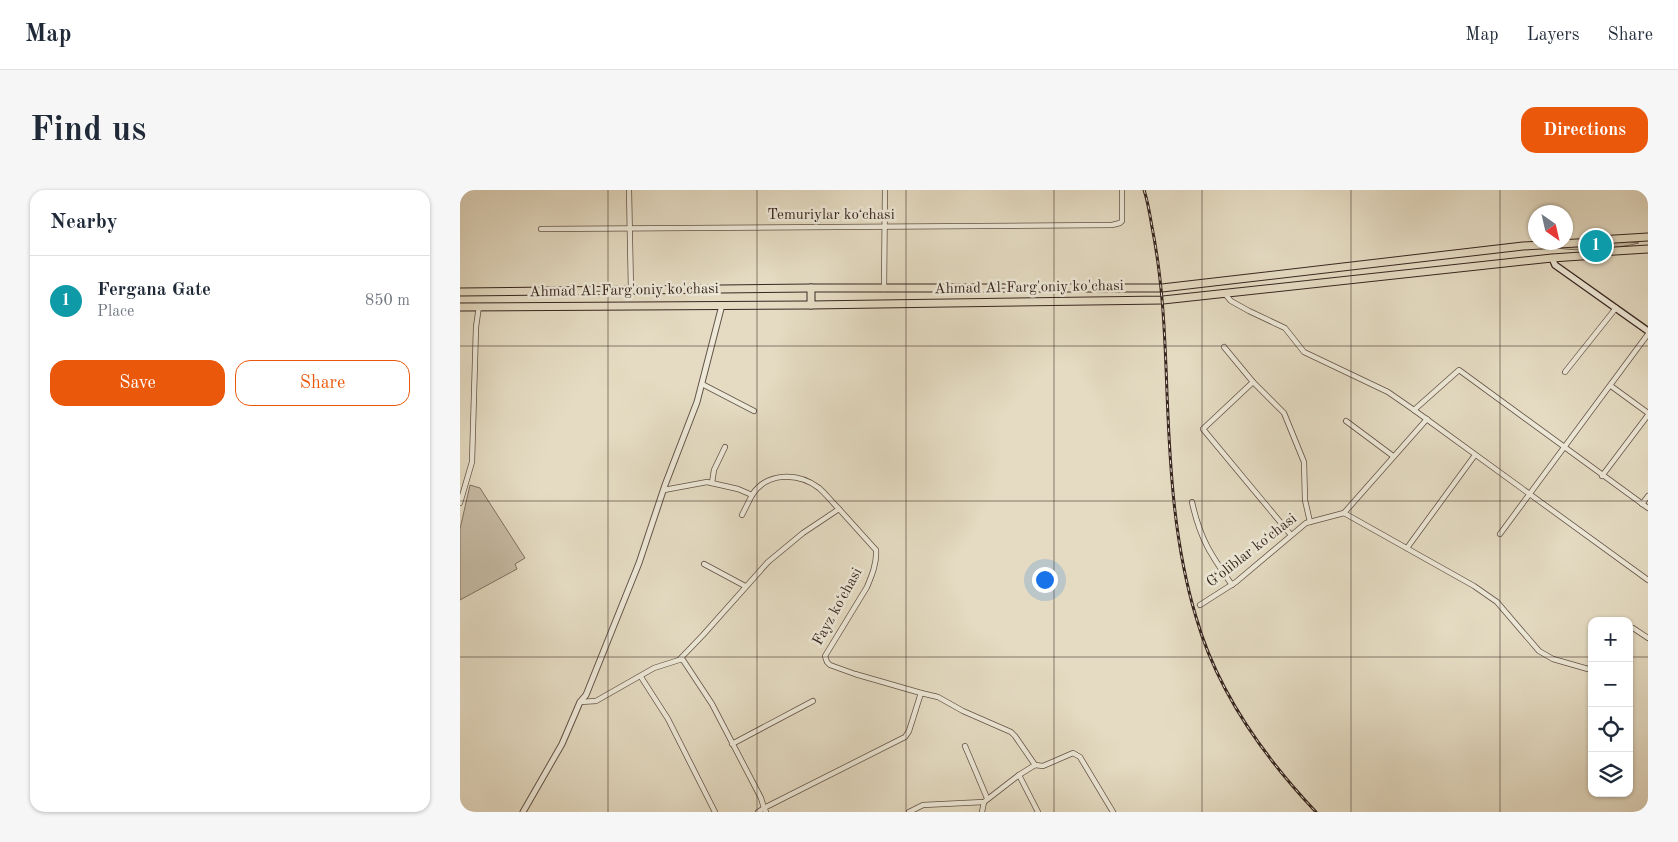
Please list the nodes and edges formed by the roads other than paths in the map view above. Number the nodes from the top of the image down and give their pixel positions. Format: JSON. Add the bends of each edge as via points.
{"nodes":[{"id":1,"x":629,"y":190,"type":"edge"},
{"id":2,"x":885,"y":190,"type":"edge"},
{"id":3,"x":1122,"y":190,"type":"edge"},
{"id":4,"x":886,"y":227,"type":"junction"},
{"id":5,"x":629,"y":228,"type":"junction"},
{"id":6,"x":541,"y":229,"type":"dead end"},
{"id":7,"x":1648,"y":237,"type":"edge"},
{"id":8,"x":1648,"y":249,"type":"edge"},
{"id":9,"x":1552,"y":258,"type":"junction"},
{"id":10,"x":1394,"y":261,"type":"junction"},
{"id":11,"x":1397,"y":274,"type":"junction"},
{"id":12,"x":812,"y":288,"type":"junction"},
{"id":13,"x":884,"y":289,"type":"junction"},
{"id":14,"x":631,"y":291,"type":"junction"},
{"id":15,"x":460,"y":292,"type":"edge"},
{"id":16,"x":1224,"y":293,"type":"junction"},
{"id":17,"x":723,"y":304,"type":"junction"},
{"id":18,"x":812,"y":305,"type":"junction"},
{"id":19,"x":479,"y":306,"type":"junction"},
{"id":20,"x":460,"y":307,"type":"edge"},
{"id":21,"x":1616,"y":308,"type":"junction"},
{"id":22,"x":1648,"y":332,"type":"edge"},
{"id":23,"x":1224,"y":347,"type":"dead end"},
{"id":24,"x":1565,"y":372,"type":"dead end"},
{"id":25,"x":1253,"y":382,"type":"junction"},
{"id":26,"x":702,"y":384,"type":"junction"},
{"id":27,"x":1610,"y":386,"type":"junction"},
{"id":28,"x":1414,"y":410,"type":"junction"},
{"id":29,"x":754,"y":411,"type":"dead end"},
{"id":30,"x":1648,"y":414,"type":"edge"},
{"id":31,"x":1427,"y":419,"type":"junction"},
{"id":32,"x":1346,"y":421,"type":"dead end"},
{"id":33,"x":725,"y":447,"type":"dead end"},
{"id":34,"x":1565,"y":448,"type":"junction"},
{"id":35,"x":1475,"y":455,"type":"junction"},
{"id":36,"x":1393,"y":456,"type":"junction"},
{"id":37,"x":1602,"y":476,"type":"junction"},
{"id":38,"x":712,"y":483,"type":"junction"},
{"id":39,"x":664,"y":490,"type":"junction"},
{"id":40,"x":752,"y":495,"type":"junction"},
{"id":41,"x":1530,"y":495,"type":"junction"},
{"id":42,"x":1648,"y":496,"type":"edge"},
{"id":43,"x":1192,"y":502,"type":"dead end"},
{"id":44,"x":460,"y":503,"type":"edge"},
{"id":45,"x":1642,"y":504,"type":"junction"},
{"id":46,"x":1648,"y":508,"type":"edge"},
{"id":47,"x":839,"y":509,"type":"junction"},
{"id":48,"x":1344,"y":513,"type":"junction"},
{"id":49,"x":742,"y":515,"type":"dead end"},
{"id":50,"x":1310,"y":522,"type":"junction"},
{"id":51,"x":1500,"y":534,"type":"dead end"},
{"id":52,"x":1291,"y":535,"type":"junction"},
{"id":53,"x":1407,"y":548,"type":"junction"},
{"id":54,"x":704,"y":564,"type":"dead end"},
{"id":55,"x":1648,"y":580,"type":"edge"},
{"id":56,"x":745,"y":586,"type":"junction"},
{"id":57,"x":1232,"y":586,"type":"junction"},
{"id":58,"x":1200,"y":605,"type":"dead end"},
{"id":59,"x":1633,"y":628,"type":"edge"},
{"id":60,"x":1648,"y":638,"type":"edge"},
{"id":61,"x":679,"y":660,"type":"junction"},
{"id":62,"x":1588,"y":669,"type":"edge"},
{"id":63,"x":641,"y":677,"type":"junction"},
{"id":64,"x":921,"y":693,"type":"junction"},
{"id":65,"x":813,"y":701,"type":"dead end"},
{"id":66,"x":580,"y":702,"type":"junction"},
{"id":67,"x":732,"y":744,"type":"junction"},
{"id":68,"x":965,"y":746,"type":"dead end"},
{"id":69,"x":1035,"y":765,"type":"junction"},
{"id":70,"x":1019,"y":775,"type":"junction"},
{"id":71,"x":986,"y":800,"type":"junction"},
{"id":72,"x":460,"y":809,"type":"edge"},
{"id":73,"x":765,"y":810,"type":"edge"},
{"id":74,"x":464,"y":812,"type":"edge"},
{"id":75,"x":523,"y":812,"type":"edge"},
{"id":76,"x":715,"y":812,"type":"edge"},
{"id":77,"x":758,"y":812,"type":"edge"},
{"id":78,"x":909,"y":812,"type":"edge"},
{"id":79,"x":982,"y":812,"type":"edge"},
{"id":80,"x":1038,"y":812,"type":"edge"},
{"id":81,"x":1113,"y":812,"type":"edge"}],
"edges":[{"from":1,"to":5,"type":"street"},
{"from":2,"to":4,"type":"street"},
{"from":3,"to":4,"type":"street","name":"Temuriylar koʻchasi","via":[[1120,224]]},
{"from":4,"to":5,"type":"street","name":"Temuriylar koʻchasi"},
{"from":4,"to":13,"type":"street"},
{"from":5,"to":6,"type":"street","name":"Temuriylar koʻchasi"},
{"from":5,"to":14,"type":"street"},
{"from":7,"to":10,"type":"highway","name":"Ahmad Al-Farg'oniy ko'chasi","via":[[1523,246]]},
{"from":8,"to":9,"type":"highway","name":"Ahmad Al-Farg'oniy ko'chasi"},
{"from":9,"to":11,"type":"highway","name":"Ahmad Al-Farg'oniy ko'chasi"},
{"from":9,"to":21,"type":"main road","via":[[1555,265]]},
{"from":10,"to":11,"type":"highway"},
{"from":10,"to":13,"type":"highway","name":"Ahmad Al-Farg'oniy ko'chasi","via":[[1162,288]]},
{"from":11,"to":16,"type":"highway","name":"Ahmad Al-Farg'oniy ko'chasi"},
{"from":12,"to":13,"type":"highway","name":"Ahmad Al-Farg'oniy ko'chasi"},
{"from":12,"to":14,"type":"highway","name":"Ahmad Al-Farg'oniy ko'chasi"},
{"from":12,"to":18,"type":"highway"},
{"from":14,"to":15,"type":"highway","name":"Ahmad Al-Farg'oniy ko'chasi"},
{"from":16,"to":18,"type":"highway","name":"Ahmad Al-Farg'oniy ko'chasi","via":[[1163,300]]},
{"from":16,"to":28,"type":"street","via":[[1249,312],[1285,328],[1304,352],[1388,392]]},
{"from":17,"to":18,"type":"highway","name":"Ahmad Al-Farg'oniy ko'chasi"},
{"from":17,"to":19,"type":"highway","name":"Ahmad Al-Farg'oniy ko'chasi"},
{"from":17,"to":26,"type":"street"},
{"from":19,"to":20,"type":"highway","name":"Ahmad Al-Farg'oniy ko'chasi"},
{"from":19,"to":44,"type":"street","via":[[472,462]]},
{"from":21,"to":22,"type":"main road"},
{"from":21,"to":24,"type":"street"},
{"from":22,"to":27,"type":"street"},
{"from":23,"to":25,"type":"street"},
{"from":25,"to":50,"type":"street","via":[[1284,413],[1291,429],[1304,462],[1305,500]]},
{"from":25,"to":52,"type":"street","via":[[1203,429]]},
{"from":26,"to":29,"type":"street"},
{"from":26,"to":39,"type":"street"},
{"from":27,"to":30,"type":"street"},
{"from":27,"to":34,"type":"street"},
{"from":28,"to":31,"type":"street"},
{"from":28,"to":34,"type":"street","via":[[1459,370]]},
{"from":30,"to":37,"type":"street"},
{"from":31,"to":35,"type":"street"},
{"from":31,"to":36,"type":"street"},
{"from":32,"to":36,"type":"street"},
{"from":33,"to":38,"type":"street","via":[[714,470]]},
{"from":34,"to":37,"type":"street"},
{"from":34,"to":41,"type":"street"},
{"from":35,"to":41,"type":"street"},
{"from":35,"to":53,"type":"street"},
{"from":36,"to":48,"type":"street"},
{"from":37,"to":45,"type":"street"},
{"from":38,"to":39,"type":"street"},
{"from":38,"to":40,"type":"street"},
{"from":39,"to":66,"type":"street","via":[[622,608],[586,695]]},
{"from":40,"to":47,"type":"street","via":[[769,479],[796,477],[818,488]]},
{"from":40,"to":49,"type":"street"},
{"from":41,"to":51,"type":"street"},
{"from":41,"to":55,"type":"street"},
{"from":42,"to":45,"type":"street"},
{"from":43,"to":57,"type":"street","via":[[1206,546]]},
{"from":45,"to":46,"type":"street"},
{"from":47,"to":56,"type":"street","via":[[784,547]]},
{"from":47,"to":64,"type":"street","name":"Fayz koʻchasi","via":[[876,550],[876,558],[872,578],[825,656],[827,662],[830,666]]},
{"from":48,"to":50,"type":"street","name":"Gʻoliblar koʻchasi"},
{"from":48,"to":53,"type":"street"},
{"from":50,"to":52,"type":"street","name":"Gʻoliblar koʻchasi"},
{"from":52,"to":57,"type":"street","name":"Gʻoliblar koʻchasi"},
{"from":53,"to":62,"type":"street","via":[[1497,602],[1539,652],[1554,660]]},
{"from":54,"to":56,"type":"street"},
{"from":56,"to":61,"type":"street"},
{"from":57,"to":58,"type":"street","name":"Gʻoliblar koʻchasi"},
{"from":59,"to":60,"type":"street"},
{"from":61,"to":63,"type":"street","via":[[663,664]]},
{"from":61,"to":67,"type":"street","via":[[683,660],[700,684]]},
{"from":63,"to":66,"type":"street","via":[[596,701]]},
{"from":63,"to":76,"type":"street","via":[[668,719]]},
{"from":64,"to":69,"type":"street","via":[[938,697],[1011,732]]},
{"from":64,"to":73,"type":"street","via":[[905,737]]},
{"from":65,"to":67,"type":"street"},
{"from":66,"to":75,"type":"street","via":[[562,744]]},
{"from":67,"to":73,"type":"street"},
{"from":68,"to":71,"type":"street"},
{"from":69,"to":70,"type":"street"},
{"from":69,"to":81,"type":"street","via":[[1043,766],[1076,754]]},
{"from":70,"to":71,"type":"street"},
{"from":70,"to":80,"type":"street"},
{"from":71,"to":78,"type":"street","via":[[923,805]]},
{"from":71,"to":79,"type":"street"},
{"from":72,"to":74,"type":"street"},
{"from":73,"to":77,"type":"street"}]}
